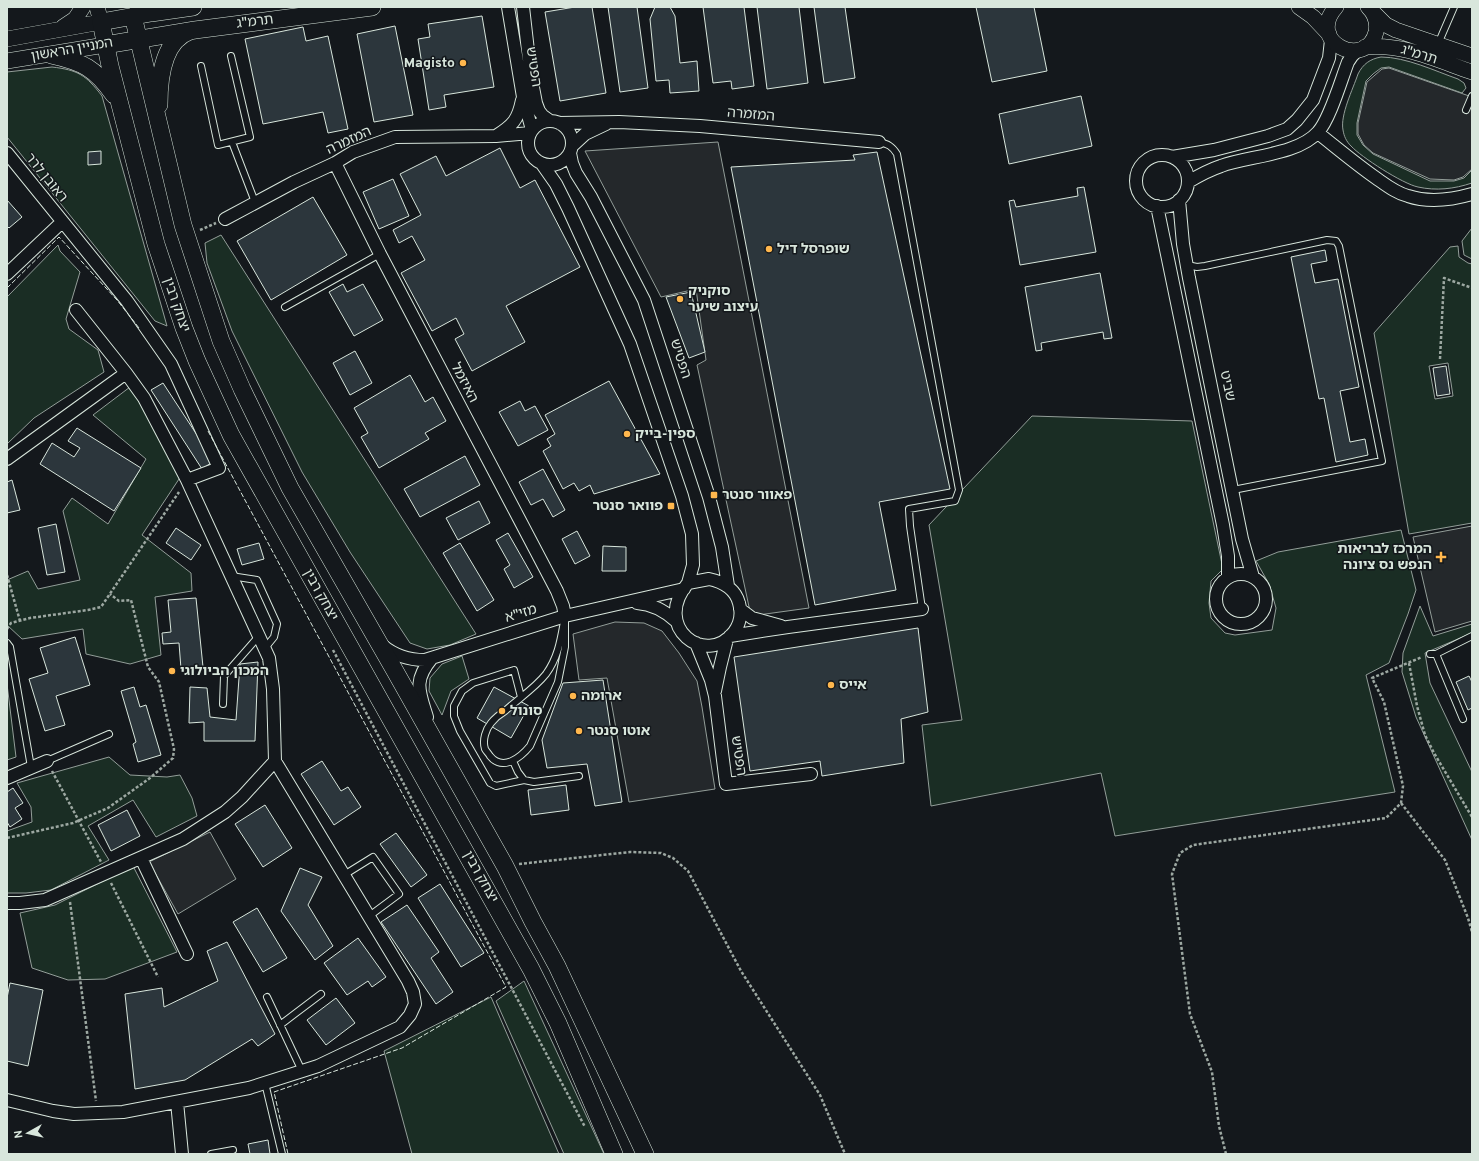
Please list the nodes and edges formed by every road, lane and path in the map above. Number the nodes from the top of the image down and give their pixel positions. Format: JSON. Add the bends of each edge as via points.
{"nodes":[{"id":1,"x":83,"y":7,"type":"edge"},
{"id":2,"x":193,"y":7,"type":"edge"},
{"id":3,"x":372,"y":7,"type":"edge"},
{"id":4,"x":508,"y":7,"type":"edge"},
{"id":5,"x":523,"y":7,"type":"edge"},
{"id":6,"x":1299,"y":7,"type":"edge"},
{"id":7,"x":1336,"y":7,"type":"edge"},
{"id":8,"x":1454,"y":7,"type":"edge"},
{"id":9,"x":1370,"y":10,"type":"edge"},
{"id":10,"x":132,"y":11,"type":"edge"},
{"id":11,"x":99,"y":14,"type":"edge"},
{"id":12,"x":60,"y":29,"type":"junction"},
{"id":13,"x":195,"y":30,"type":"junction"},
{"id":14,"x":1330,"y":37,"type":"junction"},
{"id":15,"x":7,"y":39,"type":"edge"},
{"id":16,"x":137,"y":39,"type":"junction"},
{"id":17,"x":1438,"y":44,"type":"junction"},
{"id":18,"x":105,"y":45,"type":"junction"},
{"id":19,"x":1361,"y":49,"type":"junction"},
{"id":20,"x":51,"y":54,"type":"junction"},
{"id":21,"x":231,"y":56,"type":"dead end"},
{"id":22,"x":1472,"y":56,"type":"edge"},
{"id":23,"x":7,"y":61,"type":"edge"},
{"id":24,"x":201,"y":66,"type":"dead end"},
{"id":25,"x":1472,"y":72,"type":"edge"},
{"id":26,"x":1472,"y":96,"type":"edge"},
{"id":27,"x":523,"y":97,"type":"junction"},
{"id":28,"x":120,"y":105,"type":"junction"},
{"id":29,"x":1466,"y":110,"type":"dead end"},
{"id":30,"x":555,"y":122,"type":"junction"},
{"id":31,"x":619,"y":122,"type":"junction"},
{"id":32,"x":531,"y":132,"type":"junction"},
{"id":33,"x":1318,"y":133,"type":"junction"},
{"id":34,"x":161,"y":135,"type":"junction"},
{"id":35,"x":496,"y":136,"type":"junction"},
{"id":36,"x":232,"y":142,"type":"junction"},
{"id":37,"x":879,"y":142,"type":"joint"},
{"id":38,"x":571,"y":149,"type":"junction"},
{"id":39,"x":7,"y":153,"type":"edge"},
{"id":40,"x":1172,"y":157,"type":"junction"},
{"id":41,"x":334,"y":163,"type":"junction"},
{"id":42,"x":542,"y":164,"type":"junction"},
{"id":43,"x":1188,"y":182,"type":"junction"},
{"id":44,"x":1472,"y":194,"type":"edge"},
{"id":45,"x":1179,"y":200,"type":"junction"},
{"id":46,"x":255,"y":202,"type":"junction"},
{"id":47,"x":1157,"y":206,"type":"junction"},
{"id":48,"x":225,"y":219,"type":"joint"},
{"id":49,"x":62,"y":222,"type":"junction"},
{"id":50,"x":186,"y":237,"type":"junction"},
{"id":51,"x":380,"y":254,"type":"junction"},
{"id":52,"x":1187,"y":265,"type":"junction"},
{"id":53,"x":7,"y":274,"type":"edge"},
{"id":54,"x":1472,"y":288,"type":"edge"},
{"id":55,"x":285,"y":307,"type":"dead end"},
{"id":56,"x":76,"y":310,"type":"dead end"},
{"id":57,"x":1440,"y":359,"type":"dead end"},
{"id":58,"x":126,"y":373,"type":"junction"},
{"id":59,"x":7,"y":459,"type":"edge"},
{"id":60,"x":187,"y":480,"type":"junction"},
{"id":61,"x":1233,"y":490,"type":"junction"},
{"id":62,"x":7,"y":575,"type":"edge"},
{"id":63,"x":231,"y":576,"type":"junction"},
{"id":64,"x":1228,"y":576,"type":"junction"},
{"id":65,"x":1254,"y":577,"type":"junction"},
{"id":66,"x":686,"y":586,"type":"junction"},
{"id":67,"x":728,"y":586,"type":"junction"},
{"id":68,"x":110,"y":594,"type":"junction"},
{"id":69,"x":621,"y":604,"type":"junction"},
{"id":70,"x":740,"y":609,"type":"junction"},
{"id":71,"x":922,"y":610,"type":"joint"},
{"id":72,"x":565,"y":616,"type":"junction"},
{"id":73,"x":20,"y":621,"type":"junction"},
{"id":74,"x":676,"y":621,"type":"junction"},
{"id":75,"x":788,"y":627,"type":"junction"},
{"id":76,"x":7,"y":629,"type":"edge"},
{"id":77,"x":259,"y":636,"type":"junction"},
{"id":78,"x":1472,"y":636,"type":"edge"},
{"id":79,"x":729,"y":638,"type":"junction"},
{"id":80,"x":377,"y":639,"type":"junction"},
{"id":81,"x":7,"y":643,"type":"edge"},
{"id":82,"x":696,"y":643,"type":"junction"},
{"id":83,"x":265,"y":648,"type":"junction"},
{"id":84,"x":1433,"y":654,"type":"junction"},
{"id":85,"x":432,"y":658,"type":"junction"},
{"id":86,"x":1409,"y":663,"type":"junction"},
{"id":87,"x":714,"y":696,"type":"junction"},
{"id":88,"x":521,"y":697,"type":"junction"},
{"id":89,"x":223,"y":704,"type":"dead end"},
{"id":90,"x":1463,"y":719,"type":"dead end"},
{"id":91,"x":109,"y":734,"type":"dead end"},
{"id":92,"x":435,"y":742,"type":"junction"},
{"id":93,"x":46,"y":761,"type":"joint"},
{"id":94,"x":276,"y":761,"type":"junction"},
{"id":95,"x":513,"y":761,"type":"junction"},
{"id":96,"x":32,"y":767,"type":"junction"},
{"id":97,"x":811,"y":774,"type":"dead end"},
{"id":98,"x":579,"y":776,"type":"dead end"},
{"id":99,"x":7,"y":778,"type":"edge"},
{"id":100,"x":524,"y":780,"type":"junction"},
{"id":101,"x":1401,"y":804,"type":"junction"},
{"id":102,"x":1472,"y":817,"type":"edge"},
{"id":103,"x":7,"y":838,"type":"edge"},
{"id":104,"x":140,"y":858,"type":"junction"},
{"id":105,"x":505,"y":866,"type":"junction"},
{"id":106,"x":344,"y":875,"type":"junction"},
{"id":107,"x":68,"y":889,"type":"junction"},
{"id":108,"x":7,"y":903,"type":"edge"},
{"id":109,"x":368,"y":917,"type":"junction"},
{"id":110,"x":1472,"y":932,"type":"edge"},
{"id":111,"x":187,"y":954,"type":"dead end"},
{"id":112,"x":321,"y":994,"type":"dead end"},
{"id":113,"x":267,"y":997,"type":"dead end"},
{"id":114,"x":280,"y":1025,"type":"junction"},
{"id":115,"x":302,"y":1071,"type":"junction"},
{"id":116,"x":265,"y":1083,"type":"junction"},
{"id":117,"x":7,"y":1100,"type":"edge"},
{"id":118,"x":176,"y":1102,"type":"junction"},
{"id":119,"x":98,"y":1113,"type":"junction"},
{"id":120,"x":233,"y":1150,"type":"dead end"},
{"id":121,"x":182,"y":1154,"type":"edge"},
{"id":122,"x":211,"y":1154,"type":"edge"},
{"id":123,"x":282,"y":1154,"type":"edge"},
{"id":124,"x":614,"y":1154,"type":"edge"},
{"id":125,"x":645,"y":1154,"type":"edge"},
{"id":126,"x":845,"y":1154,"type":"edge"},
{"id":127,"x":1226,"y":1154,"type":"edge"}],
"edges":[{"from":1,"to":12,"type":"street","via":[[75,19]]},
{"from":2,"to":10,"type":"main road"},
{"from":3,"to":13,"type":"main road","name":"תרמ\"ג"},
{"from":4,"to":27,"type":"street","name":"הפטיש"},
{"from":5,"to":30,"type":"street","name":"הפטיש","via":[[536,103],[543,116]]},
{"from":6,"to":14,"type":"street","via":[[1313,17]]},
{"from":7,"to":14,"type":"street","via":[[1328,19]]},
{"from":8,"to":17,"type":"lane"},
{"from":9,"to":17,"type":"street","name":"תרמ\"ג","via":[[1386,25],[1396,30]]},
{"from":9,"to":19,"type":"street","via":[[1376,20],[1376,32],[1371,42]]},
{"from":10,"to":11,"type":"main road","name":"המניין הראשון"},
{"from":10,"to":16,"type":"main road","name":"יצחק רבין"},
{"from":11,"to":12,"type":"street","name":"המניין הראשון"},
{"from":11,"to":18,"type":"main road","name":"יצחק רבין"},
{"from":12,"to":15,"type":"street","name":"המניין הראשון"},
{"from":13,"to":16,"type":"main road","name":"תרמ\"ג"},
{"from":13,"to":34,"type":"main road","via":[[175,41],[165,59],[159,95]]},
{"from":14,"to":19,"type":"street","name":"תרמ\"ג","via":[[1340,48]]},
{"from":14,"to":40,"type":"street","via":[[1329,58],[1313,100],[1287,129],[1214,150]]},
{"from":16,"to":18,"type":"main road","name":"המניין הראשון"},
{"from":16,"to":34,"type":"main road","name":"יצחק רבין"},
{"from":17,"to":22,"type":"street","name":"תרמ\"ג"},
{"from":18,"to":20,"type":"street","name":"המניין הראשון"},
{"from":18,"to":28,"type":"main road","name":"יצחק רבין"},
{"from":19,"to":25,"type":"street","name":"תרמ\"ג","via":[[1378,46],[1399,48]]},
{"from":19,"to":33,"type":"street","via":[[1348,62]]},
{"from":20,"to":23,"type":"street","name":"המניין הראשון"},
{"from":20,"to":28,"type":"main road","via":[[82,63],[97,74]]},
{"from":21,"to":36,"type":"lane","via":[[250,137]]},
{"from":24,"to":36,"type":"lane","via":[[218,145]]},
{"from":26,"to":29,"type":"lane"},
{"from":27,"to":32,"type":"street","name":"הפטיש"},
{"from":27,"to":35,"type":"street","via":[[516,119]]},
{"from":28,"to":124,"type":"main road","name":"יצחק רבין","via":[[156,244],[184,328],[213,397],[264,495],[530,969],[558,1023]]},
{"from":30,"to":31,"type":"street","name":"המזמרה"},
{"from":30,"to":32,"type":"street","via":[[540,124]]},
{"from":30,"to":38,"type":"street","via":[[571,135]]},
{"from":31,"to":37,"type":"street","name":"המזמרה","via":[[700,126]]},
{"from":31,"to":38,"type":"street","name":"המזמרה","via":[[595,128],[585,134]]},
{"from":32,"to":35,"type":"street","name":"המזמרה"},
{"from":32,"to":42,"type":"street","via":[[529,149],[534,158]]},
{"from":33,"to":43,"type":"street","via":[[1297,147],[1221,166]]},
{"from":33,"to":44,"type":"street","via":[[1357,165],[1392,189],[1408,196],[1436,200]]},
{"from":34,"to":50,"type":"main road","name":"יצחק רבין"},
{"from":35,"to":41,"type":"street","name":"המזמרה","via":[[396,137],[353,152]]},
{"from":36,"to":46,"type":"lane"},
{"from":37,"to":71,"type":"lane","via":[[893,147],[897,154],[959,490],[955,501],[909,509]]},
{"from":38,"to":42,"type":"street","via":[[567,157],[558,164]]},
{"from":38,"to":67,"type":"street","name":"הפטיש","via":[[576,173],[644,300],[709,497],[722,547]]},
{"from":39,"to":49,"type":"street","name":"ראובן לרר"},
{"from":40,"to":43,"type":"street","via":[[1184,167]]},
{"from":40,"to":47,"type":"street","via":[[1164,155],[1151,158],[1141,166],[1137,174],[1136,182],[1142,198]]},
{"from":41,"to":46,"type":"street","name":"המזמרה"},
{"from":41,"to":51,"type":"street","name":"האיזמל"},
{"from":42,"to":66,"type":"street","via":[[568,208],[630,344],[682,496],[692,534],[693,565]]},
{"from":43,"to":45,"type":"street","via":[[1184,195]]},
{"from":45,"to":47,"type":"street","via":[[1165,207]]},
{"from":45,"to":52,"type":"street","name":"שביט"},
{"from":46,"to":48,"type":"street","name":"המזמרה"},
{"from":47,"to":64,"type":"street","via":[[1223,525]]},
{"from":48,"to":50,"type":"path"},
{"from":49,"to":53,"type":"street"},
{"from":49,"to":60,"type":"street","name":"ראובן לרר","via":[[126,301],[171,364],[219,468]]},
{"from":50,"to":80,"type":"main road","name":"יצחק רבין","via":[[221,341],[260,428],[290,488]]},
{"from":51,"to":55,"type":"lane"},
{"from":51,"to":72,"type":"street","name":"האיזמל","via":[[557,591]]},
{"from":52,"to":61,"type":"street","name":"שביט"},
{"from":52,"to":61,"type":"lane","via":[[1205,266],[1327,240],[1336,241],[1339,246],[1382,461]]},
{"from":54,"to":57,"type":"path","via":[[1444,278]]},
{"from":56,"to":58,"type":"street"},
{"from":58,"to":59,"type":"street"},
{"from":58,"to":60,"type":"street","via":[[148,404]]},
{"from":60,"to":63,"type":"street"},
{"from":60,"to":68,"type":"path"},
{"from":61,"to":65,"type":"street","name":"שביט","via":[[1242,539]]},
{"from":62,"to":73,"type":"path"},
{"from":63,"to":77,"type":"street"},
{"from":63,"to":83,"type":"lane","via":[[257,580],[277,624],[274,637]]},
{"from":64,"to":65,"type":"street","via":[[1237,573]]},
{"from":64,"to":65,"type":"street","via":[[1216,592],[1216,602],[1219,612],[1234,624],[1254,621],[1266,605],[1263,586]]},
{"from":66,"to":67,"type":"street","via":[[709,579]]},
{"from":66,"to":69,"type":"street","name":"מזי\"א"},
{"from":66,"to":74,"type":"street","via":[[676,604]]},
{"from":67,"to":70,"type":"street","via":[[739,601]]},
{"from":68,"to":73,"type":"path","via":[[101,606],[88,610]]},
{"from":68,"to":103,"type":"path","via":[[119,601],[131,600],[148,667],[159,682],[174,749],[173,758],[108,808],[73,823]]},
{"from":69,"to":72,"type":"street","name":"מזי\"א"},
{"from":69,"to":74,"type":"street","name":"מזי\"א","via":[[650,605]]},
{"from":70,"to":75,"type":"street","via":[[760,621]]},
{"from":70,"to":79,"type":"street","via":[[738,624]]},
{"from":71,"to":75,"type":"street"},
{"from":72,"to":85,"type":"street","name":"מזי\"א"},
{"from":72,"to":88,"type":"lane","via":[[560,645],[554,661],[545,675]]},
{"from":72,"to":95,"type":"lane","via":[[565,647],[558,682],[530,746]]},
{"from":73,"to":76,"type":"path","via":[[11,623]]},
{"from":74,"to":82,"type":"street","via":[[687,638]]},
{"from":75,"to":79,"type":"street"},
{"from":77,"to":83,"type":"street"},
{"from":77,"to":89,"type":"lane","via":[[224,676]]},
{"from":78,"to":84,"type":"lane"},
{"from":79,"to":82,"type":"street","via":[[718,644]]},
{"from":79,"to":87,"type":"street","name":"הפטיש"},
{"from":80,"to":85,"type":"street","name":"מזי\"א","via":[[382,646],[402,657],[417,660]]},
{"from":80,"to":92,"type":"main road","name":"יצחק רבין"},
{"from":81,"to":96,"type":"lane","via":[[10,647]]},
{"from":82,"to":87,"type":"street","name":"הפטיש","via":[[711,680]]},
{"from":83,"to":94,"type":"street","via":[[269,658],[273,689]]},
{"from":84,"to":86,"type":"path"},
{"from":84,"to":90,"type":"lane"},
{"from":85,"to":92,"type":"street","via":[[421,674],[418,684]]},
{"from":86,"to":101,"type":"path","via":[[1372,678],[1384,702],[1403,786]]},
{"from":86,"to":102,"type":"path","via":[[1425,735]]},
{"from":87,"to":97,"type":"street","name":"הפטיש","via":[[726,784]]},
{"from":88,"to":95,"type":"lane","via":[[491,722],[484,741],[485,749],[492,759],[502,763]]},
{"from":88,"to":100,"type":"lane","via":[[514,670],[473,683],[462,691],[454,706],[454,716],[490,783],[496,786]]},
{"from":91,"to":93,"type":"lane"},
{"from":92,"to":105,"type":"main road","name":"יצחק רבין"},
{"from":93,"to":96,"type":"street"},
{"from":94,"to":104,"type":"street","via":[[225,812],[183,839]]},
{"from":94,"to":106,"type":"street"},
{"from":95,"to":100,"type":"lane"},
{"from":96,"to":99,"type":"street"},
{"from":98,"to":100,"type":"lane","via":[[534,782]]},
{"from":101,"to":110,"type":"path","via":[[1445,860]]},
{"from":101,"to":127,"type":"path","via":[[1386,818],[1193,845],[1180,853],[1172,874],[1190,1014],[1212,1072],[1219,1126]]},
{"from":104,"to":107,"type":"street"},
{"from":104,"to":111,"type":"street"},
{"from":105,"to":125,"type":"main road","name":"יצחק רבין","via":[[557,966]]},
{"from":105,"to":126,"type":"path","via":[[630,852],[661,854],[673,858],[688,870],[741,971],[820,1095]]},
{"from":106,"to":109,"type":"street"},
{"from":106,"to":109,"type":"lane","via":[[373,857],[399,894]]},
{"from":107,"to":108,"type":"street","via":[[45,900]]},
{"from":107,"to":119,"type":"path"},
{"from":109,"to":115,"type":"street","via":[[408,981],[415,1004],[400,1027]]},
{"from":112,"to":114,"type":"lane"},
{"from":113,"to":114,"type":"lane"},
{"from":114,"to":115,"type":"lane"},
{"from":115,"to":116,"type":"street"},
{"from":116,"to":118,"type":"street"},
{"from":116,"to":123,"type":"lane"},
{"from":117,"to":119,"type":"street","via":[[67,1113]]},
{"from":118,"to":119,"type":"street","via":[[123,1112]]},
{"from":118,"to":121,"type":"street"},
{"from":120,"to":122,"type":"lane"}]}
